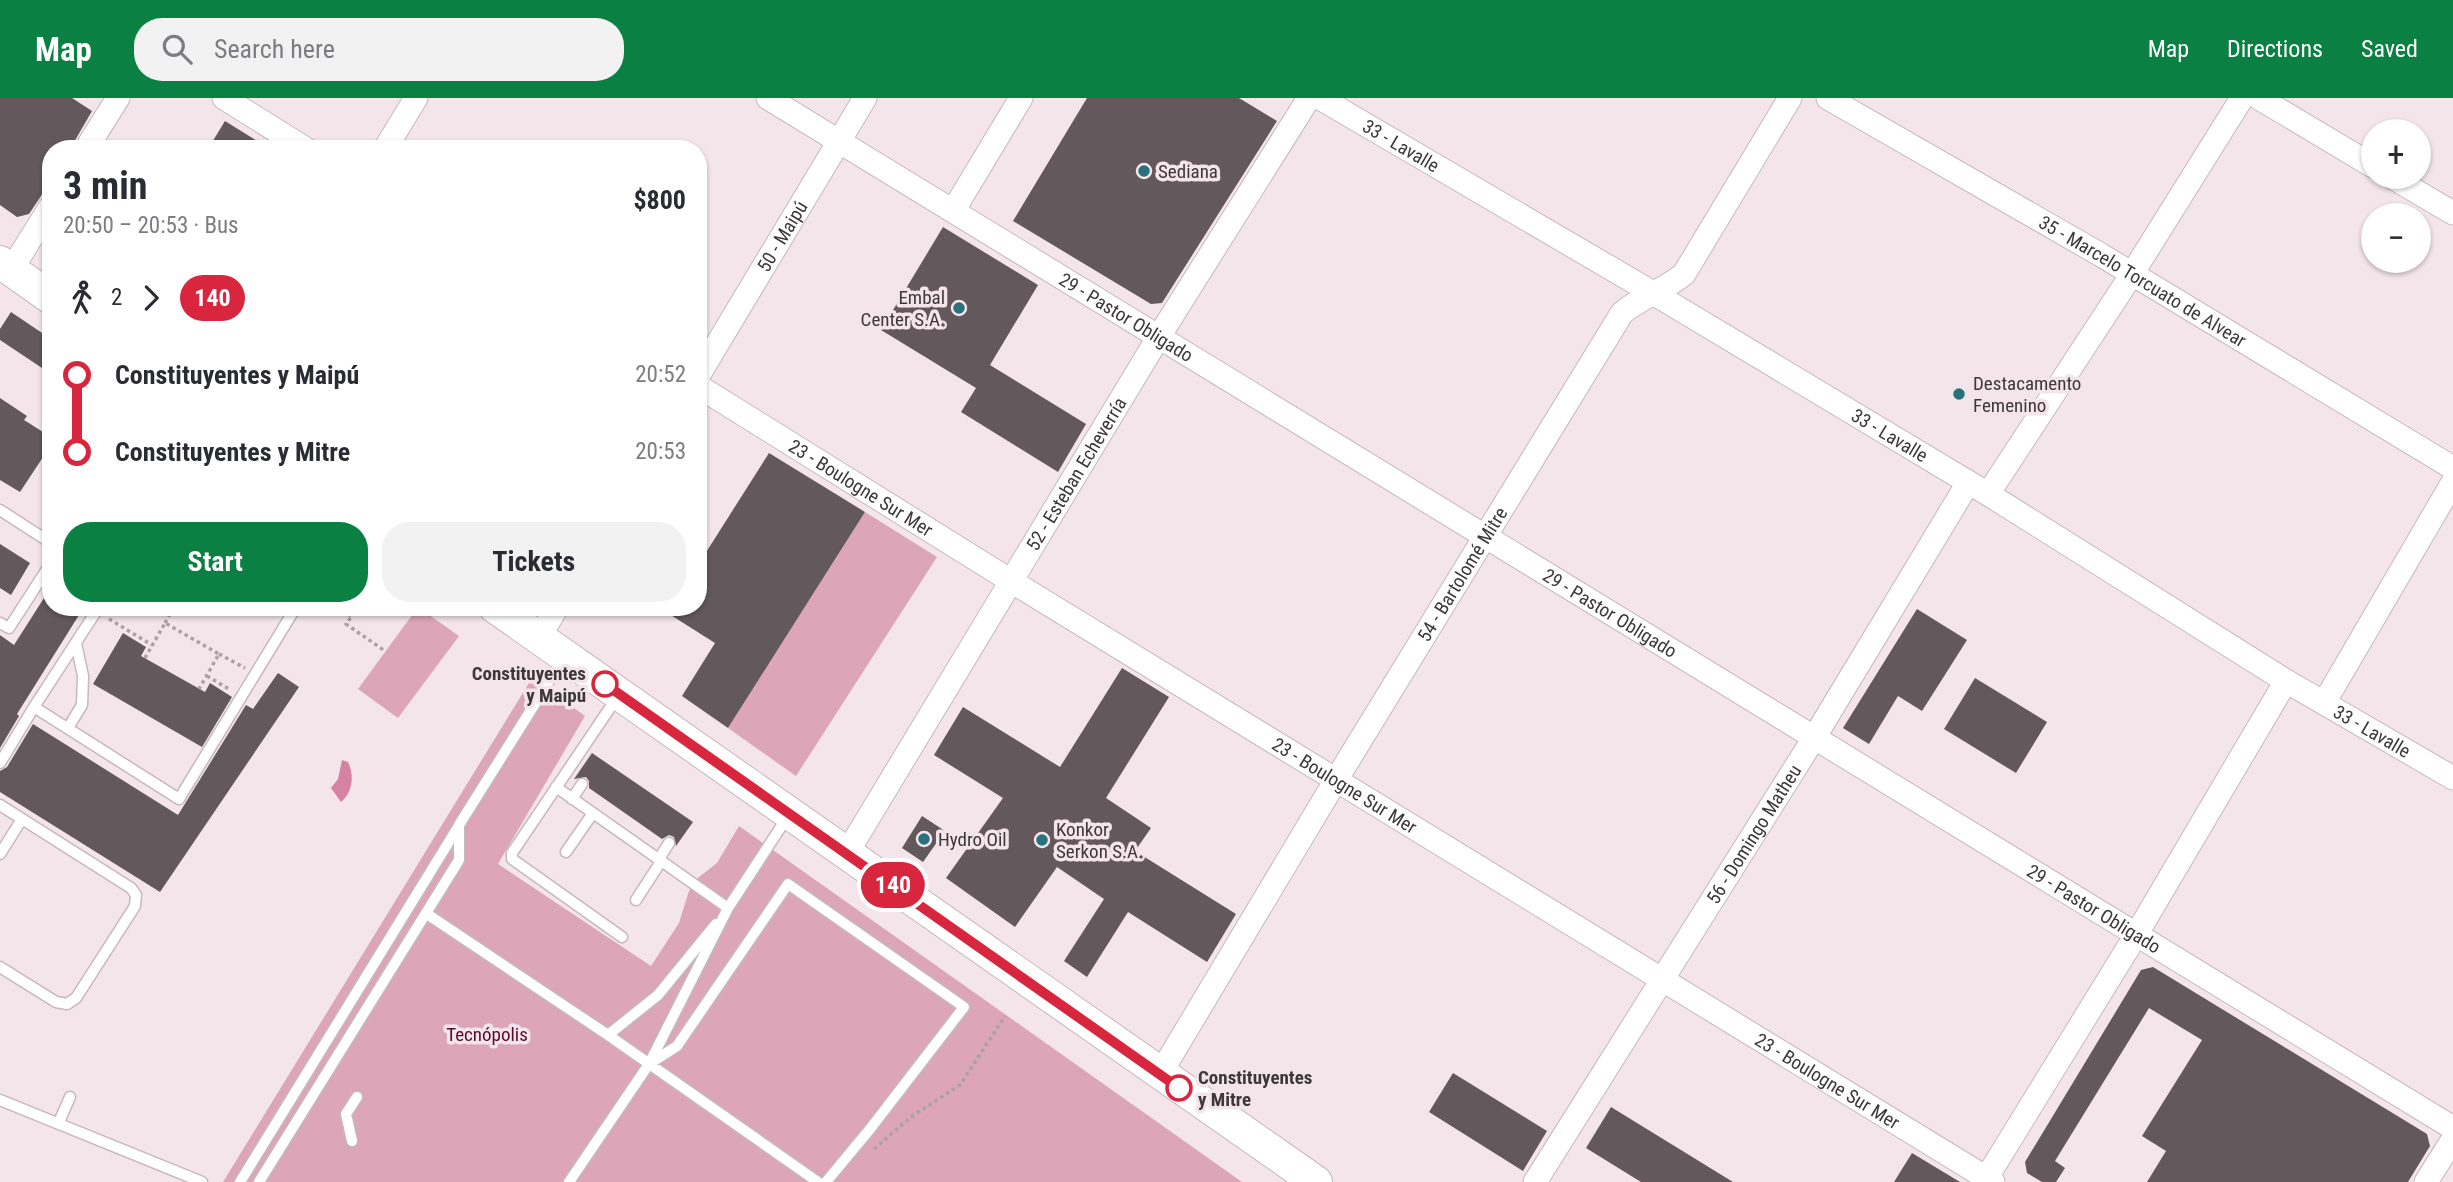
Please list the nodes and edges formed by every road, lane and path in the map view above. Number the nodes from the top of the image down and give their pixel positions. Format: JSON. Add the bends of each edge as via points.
{"nodes":[{"id":1,"x":118,"y":98,"type":"edge"},
{"id":2,"x":224,"y":98,"type":"edge"},
{"id":3,"x":416,"y":98,"type":"edge"},
{"id":4,"x":768,"y":98,"type":"edge"},
{"id":5,"x":865,"y":98,"type":"edge"},
{"id":6,"x":1021,"y":98,"type":"edge"},
{"id":7,"x":1309,"y":98,"type":"edge"},
{"id":8,"x":1320,"y":98,"type":"edge"},
{"id":9,"x":1790,"y":98,"type":"edge"},
{"id":10,"x":1828,"y":98,"type":"edge"},
{"id":11,"x":2242,"y":98,"type":"edge"},
{"id":12,"x":2259,"y":98,"type":"edge"},
{"id":13,"x":92,"y":140,"type":"edge"},
{"id":14,"x":292,"y":140,"type":"edge"},
{"id":15,"x":390,"y":140,"type":"edge"},
{"id":16,"x":839,"y":142,"type":"junction"},
{"id":17,"x":2361,"y":159,"type":"edge"},
{"id":18,"x":2412,"y":189,"type":"edge"},
{"id":19,"x":953,"y":211,"type":"junction"},
{"id":20,"x":2453,"y":213,"type":"edge"},
{"id":21,"x":42,"y":218,"type":"edge"},
{"id":22,"x":5,"y":266,"type":"edge"},
{"id":23,"x":2132,"y":274,"type":"junction"},
{"id":24,"x":42,"y":292,"type":"edge"},
{"id":25,"x":1653,"y":293,"type":"junction"},
{"id":26,"x":1158,"y":338,"type":"junction"},
{"id":27,"x":707,"y":361,"type":"edge"},
{"id":28,"x":707,"y":392,"type":"edge"},
{"id":29,"x":2453,"y":468,"type":"edge"},
{"id":30,"x":2453,"y":482,"type":"edge"},
{"id":31,"x":1978,"y":489,"type":"junction"},
{"id":32,"x":0,"y":510,"type":"edge"},
{"id":33,"x":1484,"y":537,"type":"junction"},
{"id":34,"x":42,"y":538,"type":"edge"},
{"id":35,"x":42,"y":576,"type":"edge"},
{"id":36,"x":1011,"y":582,"type":"junction"},
{"id":37,"x":93,"y":616,"type":"edge"},
{"id":38,"x":108,"y":616,"type":"edge"},
{"id":39,"x":169,"y":616,"type":"edge"},
{"id":40,"x":290,"y":616,"type":"edge"},
{"id":41,"x":352,"y":616,"type":"edge"},
{"id":42,"x":507,"y":616,"type":"edge"},
{"id":43,"x":551,"y":616,"type":"edge"},
{"id":44,"x":0,"y":623,"type":"edge"},
{"id":45,"x":165,"y":623,"type":"junction"},
{"id":46,"x":538,"y":638,"type":"junction"},
{"id":47,"x":76,"y":643,"type":"junction"},
{"id":48,"x":152,"y":645,"type":"junction"},
{"id":49,"x":386,"y":651,"type":"dead end"},
{"id":50,"x":219,"y":654,"type":"junction"},
{"id":51,"x":565,"y":656,"type":"junction"},
{"id":52,"x":145,"y":658,"type":"dead end"},
{"id":53,"x":255,"y":673,"type":"junction"},
{"id":54,"x":207,"y":676,"type":"junction"},
{"id":55,"x":2286,"y":681,"type":"junction"},
{"id":56,"x":199,"y":689,"type":"dead end"},
{"id":57,"x":619,"y":694,"type":"junction"},
{"id":58,"x":242,"y":696,"type":"junction"},
{"id":59,"x":2323,"y":704,"type":"junction"},
{"id":60,"x":34,"y":707,"type":"junction"},
{"id":61,"x":68,"y":729,"type":"junction"},
{"id":62,"x":1814,"y":738,"type":"junction"},
{"id":63,"x":0,"y":762,"type":"edge"},
{"id":64,"x":2453,"y":778,"type":"edge"},
{"id":65,"x":1336,"y":780,"type":"junction"},
{"id":66,"x":582,"y":784,"type":"dead end"},
{"id":67,"x":556,"y":787,"type":"junction"},
{"id":68,"x":572,"y":799,"type":"junction"},
{"id":69,"x":0,"y":805,"type":"edge"},
{"id":70,"x":593,"y":813,"type":"junction"},
{"id":71,"x":790,"y":813,"type":"junction"},
{"id":72,"x":22,"y":819,"type":"junction"},
{"id":73,"x":459,"y":825,"type":"junction"},
{"id":74,"x":669,"y":843,"type":"dead end"},
{"id":75,"x":566,"y":852,"type":"dead end"},
{"id":76,"x":848,"y":853,"type":"junction"},
{"id":77,"x":0,"y":854,"type":"edge"},
{"id":78,"x":660,"y":860,"type":"junction"},
{"id":79,"x":636,"y":900,"type":"dead end"},
{"id":80,"x":728,"y":908,"type":"junction"},
{"id":81,"x":427,"y":914,"type":"junction"},
{"id":82,"x":2136,"y":935,"type":"junction"},
{"id":83,"x":622,"y":937,"type":"dead end"},
{"id":84,"x":0,"y":967,"type":"edge"},
{"id":85,"x":1661,"y":978,"type":"junction"},
{"id":86,"x":1005,"y":1016,"type":"dead end"},
{"id":87,"x":608,"y":1035,"type":"junction"},
{"id":88,"x":649,"y":1064,"type":"junction"},
{"id":89,"x":1160,"y":1074,"type":"junction"},
{"id":90,"x":71,"y":1097,"type":"dead end"},
{"id":91,"x":358,"y":1097,"type":"dead end"},
{"id":92,"x":0,"y":1100,"type":"edge"},
{"id":93,"x":59,"y":1122,"type":"junction"},
{"id":94,"x":2453,"y":1128,"type":"edge"},
{"id":95,"x":2453,"y":1139,"type":"edge"},
{"id":96,"x":352,"y":1140,"type":"dead end"},
{"id":97,"x":866,"y":1156,"type":"dead end"},
{"id":98,"x":1988,"y":1181,"type":"edge"},
{"id":99,"x":202,"y":1182,"type":"edge"},
{"id":100,"x":240,"y":1182,"type":"edge"},
{"id":101,"x":259,"y":1182,"type":"edge"},
{"id":102,"x":569,"y":1182,"type":"edge"},
{"id":103,"x":818,"y":1182,"type":"edge"},
{"id":104,"x":826,"y":1182,"type":"edge"},
{"id":105,"x":1316,"y":1182,"type":"edge"},
{"id":106,"x":1535,"y":1182,"type":"edge"},
{"id":107,"x":2427,"y":1182,"type":"edge"}],
"edges":[{"from":1,"to":13,"type":"street"},
{"from":2,"to":14,"type":"street"},
{"from":3,"to":15,"type":"street"},
{"from":4,"to":16,"type":"street","name":"29 - Pastor Obligado"},
{"from":5,"to":16,"type":"street","name":"50 - Maipú"},
{"from":6,"to":19,"type":"street"},
{"from":7,"to":26,"type":"street","name":"52 - Esteban Echeverría"},
{"from":8,"to":25,"type":"street","name":"33 - Lavalle"},
{"from":9,"to":25,"type":"street","name":"54 - Bartolomé Mitre","via":[[1684,274]]},
{"from":10,"to":23,"type":"street","name":"35 - Marcelo Torcuato de Alvear"},
{"from":11,"to":23,"type":"street","name":"56 - Domingo Matheu"},
{"from":12,"to":17,"type":"street"},
{"from":16,"to":19,"type":"street","name":"29 - Pastor Obligado"},
{"from":16,"to":27,"type":"street","name":"50 - Maipú"},
{"from":18,"to":20,"type":"street"},
{"from":19,"to":26,"type":"street","name":"29 - Pastor Obligado"},
{"from":21,"to":22,"type":"street"},
{"from":22,"to":24,"type":"main road"},
{"from":23,"to":29,"type":"street","name":"35 - Marcelo Torcuato de Alvear"},
{"from":23,"to":31,"type":"street","name":"56 - Domingo Matheu"},
{"from":25,"to":31,"type":"street","name":"33 - Lavalle"},
{"from":25,"to":33,"type":"street","name":"54 - Bartolomé Mitre","via":[[1622,313]]},
{"from":26,"to":33,"type":"street","name":"29 - Pastor Obligado"},
{"from":26,"to":36,"type":"street","name":"52 - Esteban Echeverría"},
{"from":28,"to":36,"type":"street","name":"23 - Boulogne Sur Mer"},
{"from":30,"to":59,"type":"street"},
{"from":31,"to":55,"type":"street","name":"33 - Lavalle"},
{"from":31,"to":62,"type":"street","name":"56 - Domingo Matheu"},
{"from":32,"to":34,"type":"lane"},
{"from":33,"to":62,"type":"street","name":"29 - Pastor Obligado"},
{"from":33,"to":65,"type":"street","name":"54 - Bartolomé Mitre"},
{"from":35,"to":44,"type":"lane","via":[[9,628]]},
{"from":36,"to":65,"type":"street","name":"23 - Boulogne Sur Mer"},
{"from":36,"to":76,"type":"street","name":"52 - Esteban Echeverría"},
{"from":37,"to":47,"type":"lane"},
{"from":38,"to":48,"type":"path"},
{"from":39,"to":45,"type":"path"},
{"from":40,"to":53,"type":"lane"},
{"from":41,"to":49,"type":"path","via":[[346,624]]},
{"from":42,"to":46,"type":"main road"},
{"from":43,"to":46,"type":"street"},
{"from":45,"to":48,"type":"path"},
{"from":45,"to":50,"type":"path"},
{"from":46,"to":51,"type":"main road"},
{"from":47,"to":60,"type":"lane"},
{"from":47,"to":61,"type":"lane","via":[[83,676],[82,705]]},
{"from":48,"to":52,"type":"path"},
{"from":50,"to":53,"type":"path"},
{"from":50,"to":54,"type":"path"},
{"from":51,"to":57,"type":"main road"},
{"from":51,"to":73,"type":"lane"},
{"from":53,"to":58,"type":"lane"},
{"from":54,"to":56,"type":"path"},
{"from":54,"to":58,"type":"path"},
{"from":55,"to":59,"type":"street","name":"33 - Lavalle"},
{"from":55,"to":82,"type":"street"},
{"from":57,"to":67,"type":"lane"},
{"from":57,"to":71,"type":"main road"},
{"from":58,"to":61,"type":"lane","via":[[179,799]]},
{"from":59,"to":64,"type":"street","name":"33 - Lavalle"},
{"from":60,"to":61,"type":"lane"},
{"from":60,"to":63,"type":"lane"},
{"from":62,"to":82,"type":"street","name":"29 - Pastor Obligado"},
{"from":62,"to":85,"type":"street","name":"56 - Domingo Matheu"},
{"from":65,"to":85,"type":"street","name":"23 - Boulogne Sur Mer"},
{"from":65,"to":89,"type":"street","name":"54 - Bartolomé Mitre"},
{"from":66,"to":68,"type":"lane"},
{"from":67,"to":68,"type":"lane"},
{"from":67,"to":83,"type":"lane","via":[[512,859]]},
{"from":68,"to":70,"type":"lane"},
{"from":69,"to":72,"type":"lane"},
{"from":70,"to":75,"type":"lane"},
{"from":70,"to":78,"type":"lane"},
{"from":71,"to":76,"type":"main road"},
{"from":71,"to":80,"type":"lane"},
{"from":72,"to":77,"type":"lane"},
{"from":72,"to":84,"type":"lane","via":[[131,888],[135,906],[76,998],[67,1004],[56,1002]]},
{"from":73,"to":81,"type":"lane","via":[[459,860]]},
{"from":73,"to":100,"type":"lane"},
{"from":74,"to":78,"type":"lane"},
{"from":76,"to":89,"type":"main road"},
{"from":78,"to":79,"type":"lane"},
{"from":78,"to":80,"type":"lane"},
{"from":80,"to":87,"type":"lane","via":[[658,995]]},
{"from":80,"to":88,"type":"lane"},
{"from":81,"to":87,"type":"lane"},
{"from":81,"to":101,"type":"lane"},
{"from":82,"to":94,"type":"street","name":"29 - Pastor Obligado"},
{"from":82,"to":98,"type":"street"},
{"from":85,"to":98,"type":"street","name":"23 - Boulogne Sur Mer"},
{"from":85,"to":106,"type":"street","name":"56 - Domingo Matheu"},
{"from":86,"to":97,"type":"path","via":[[960,1085],[911,1117]]},
{"from":87,"to":88,"type":"lane"},
{"from":88,"to":102,"type":"lane"},
{"from":88,"to":103,"type":"lane"},
{"from":88,"to":104,"type":"lane","via":[[677,1046],[788,884],[964,1007]]},
{"from":89,"to":105,"type":"main road"},
{"from":90,"to":93,"type":"lane"},
{"from":91,"to":96,"type":"lane","via":[[346,1114]]},
{"from":92,"to":93,"type":"lane"},
{"from":93,"to":99,"type":"lane"},
{"from":95,"to":107,"type":"street"}]}
